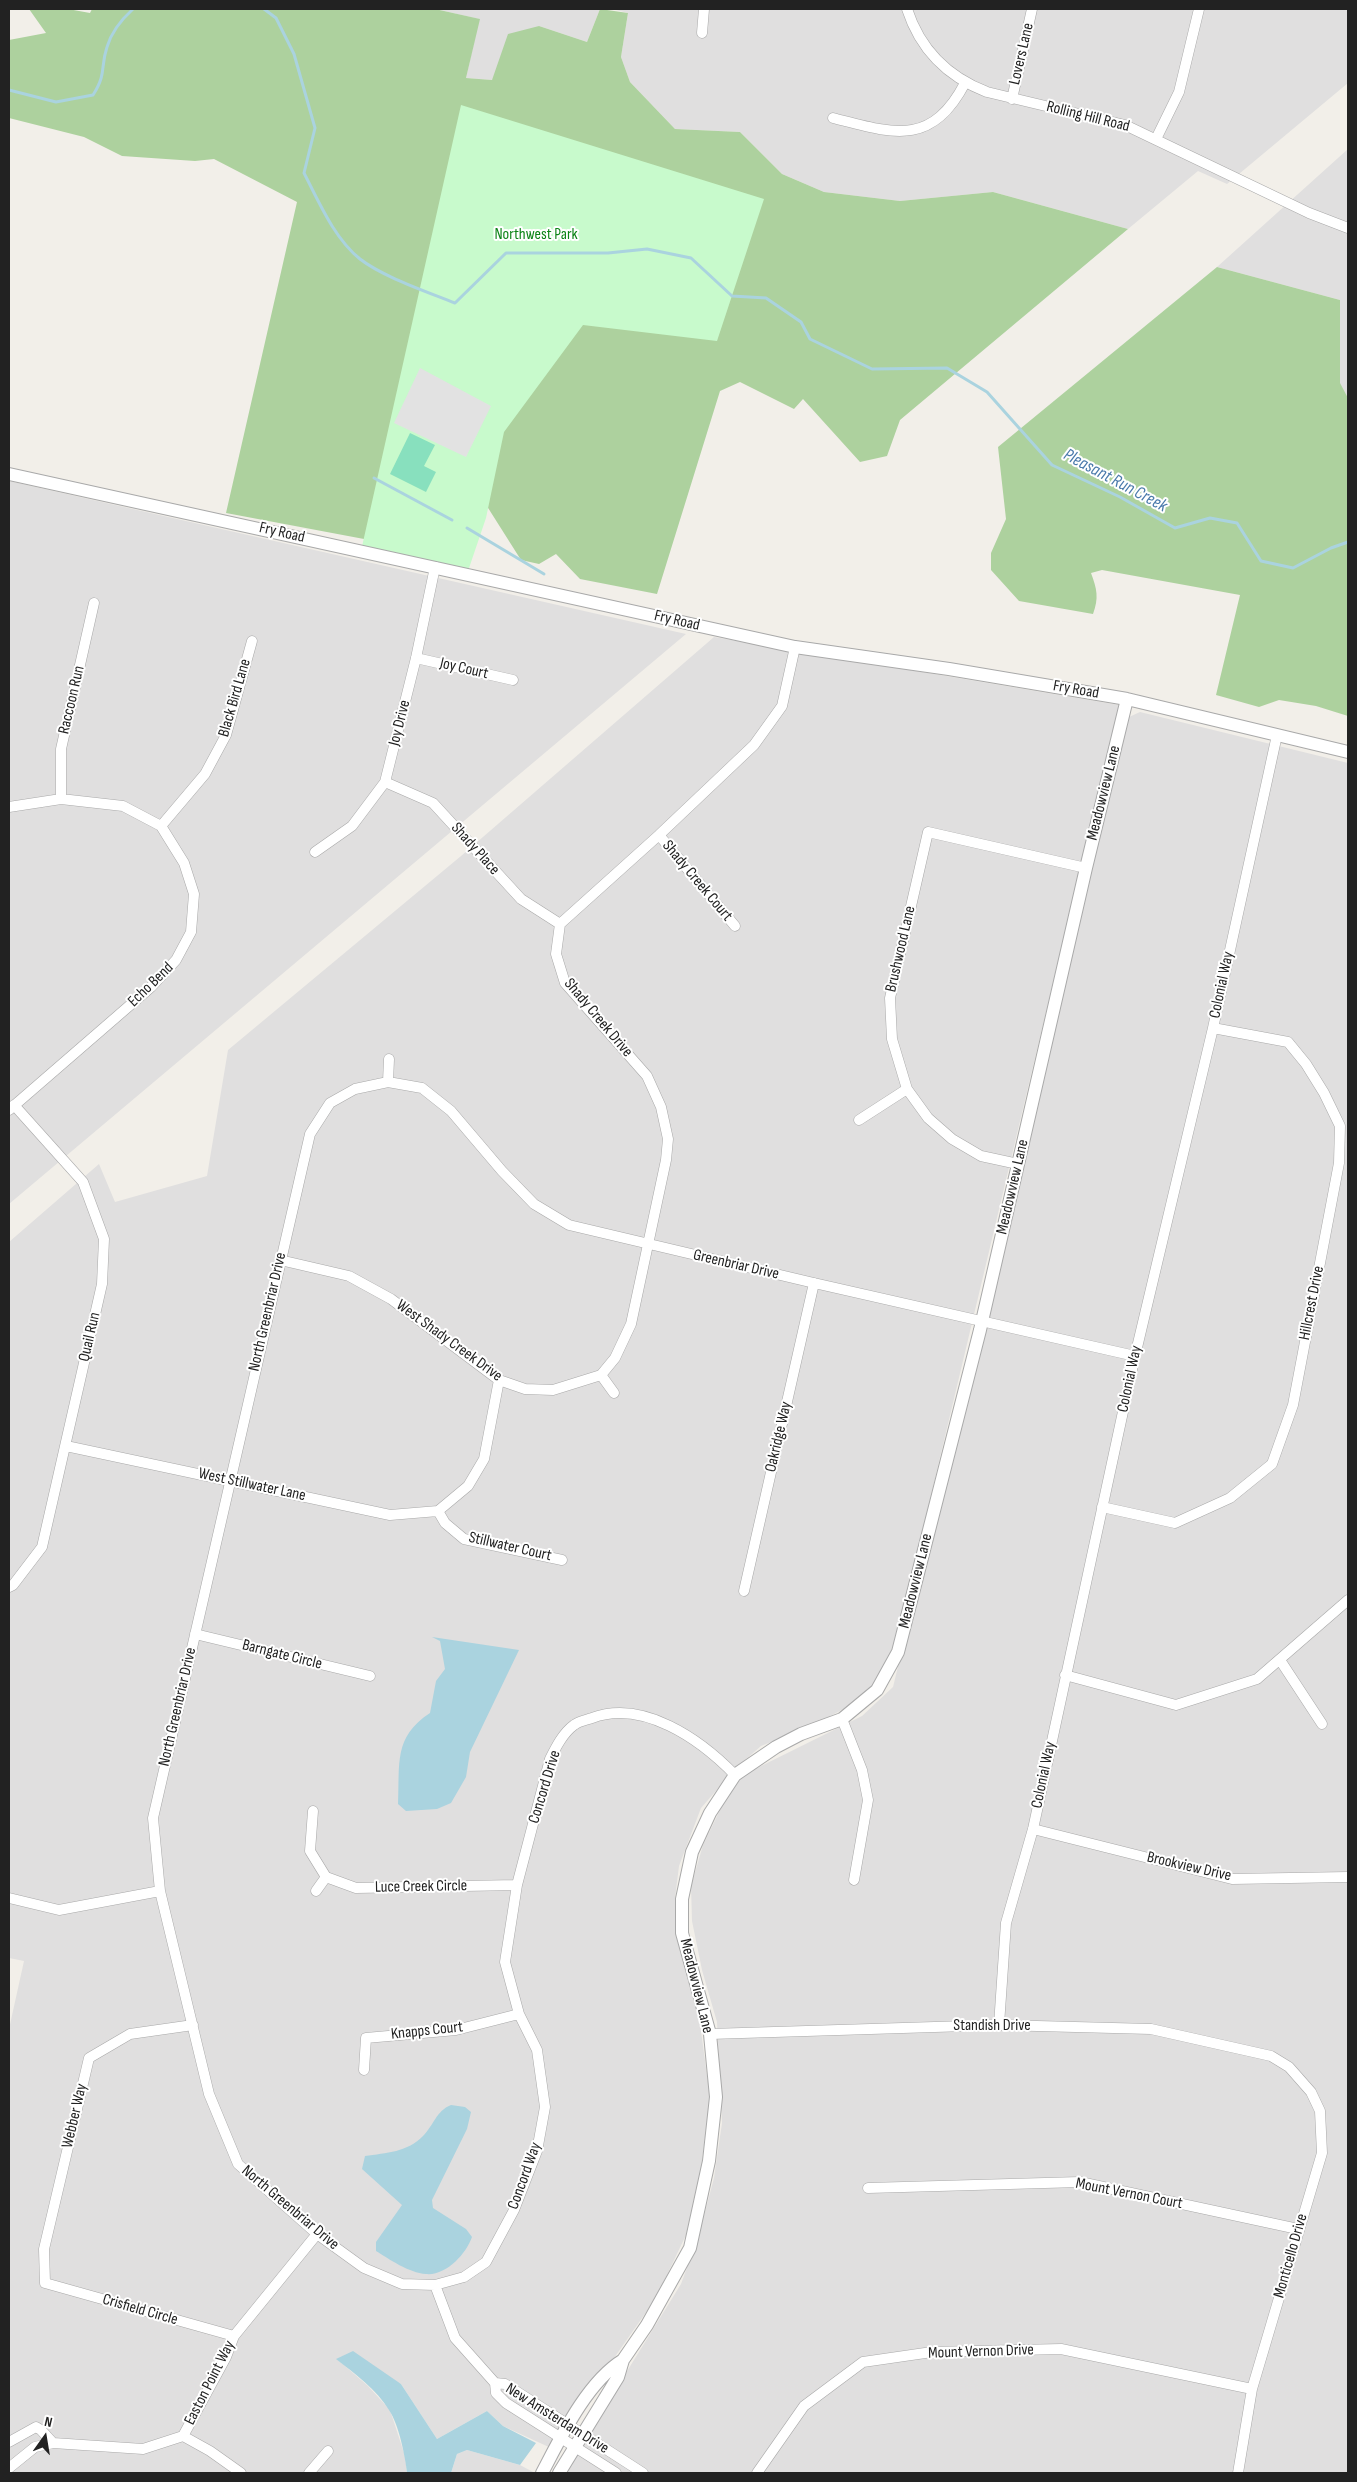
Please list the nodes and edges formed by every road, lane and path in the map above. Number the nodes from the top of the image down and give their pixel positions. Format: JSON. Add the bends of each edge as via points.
{"nodes":[{"id":1,"x":704,"y":9,"type":"edge"},
{"id":2,"x":907,"y":9,"type":"edge"},
{"id":3,"x":1032,"y":9,"type":"edge"},
{"id":4,"x":1199,"y":9,"type":"edge"},
{"id":5,"x":702,"y":33,"type":"dead end"},
{"id":6,"x":966,"y":83,"type":"junction"},
{"id":7,"x":1012,"y":99,"type":"junction"},
{"id":8,"x":833,"y":118,"type":"dead end"},
{"id":9,"x":1156,"y":139,"type":"junction"},
{"id":10,"x":1348,"y":228,"type":"edge"},
{"id":11,"x":9,"y":474,"type":"edge"},
{"id":12,"x":435,"y":567,"type":"junction"},
{"id":13,"x":94,"y":603,"type":"dead end"},
{"id":14,"x":252,"y":641,"type":"dead end"},
{"id":15,"x":795,"y":647,"type":"junction"},
{"id":16,"x":416,"y":658,"type":"junction"},
{"id":17,"x":513,"y":680,"type":"dead end"},
{"id":18,"x":1127,"y":699,"type":"junction"},
{"id":19,"x":1277,"y":735,"type":"junction"},
{"id":20,"x":1348,"y":752,"type":"edge"},
{"id":21,"x":385,"y":782,"type":"junction"},
{"id":22,"x":61,"y":799,"type":"junction"},
{"id":23,"x":9,"y":807,"type":"edge"},
{"id":24,"x":161,"y":826,"type":"junction"},
{"id":25,"x":659,"y":835,"type":"junction"},
{"id":26,"x":315,"y":852,"type":"dead end"},
{"id":27,"x":1086,"y":868,"type":"junction"},
{"id":28,"x":560,"y":924,"type":"junction"},
{"id":29,"x":735,"y":926,"type":"dead end"},
{"id":30,"x":1213,"y":1028,"type":"junction"},
{"id":31,"x":389,"y":1059,"type":"dead end"},
{"id":32,"x":388,"y":1082,"type":"junction"},
{"id":33,"x":907,"y":1089,"type":"junction"},
{"id":34,"x":12,"y":1107,"type":"edge"},
{"id":35,"x":859,"y":1120,"type":"dead end"},
{"id":36,"x":1018,"y":1164,"type":"junction"},
{"id":37,"x":649,"y":1245,"type":"junction"},
{"id":38,"x":280,"y":1260,"type":"junction"},
{"id":39,"x":814,"y":1284,"type":"junction"},
{"id":40,"x":982,"y":1321,"type":"junction"},
{"id":41,"x":1135,"y":1356,"type":"junction"},
{"id":42,"x":601,"y":1375,"type":"junction"},
{"id":43,"x":499,"y":1380,"type":"junction"},
{"id":44,"x":614,"y":1393,"type":"dead end"},
{"id":45,"x":66,"y":1446,"type":"junction"},
{"id":46,"x":229,"y":1480,"type":"junction"},
{"id":47,"x":1102,"y":1507,"type":"junction"},
{"id":48,"x":438,"y":1511,"type":"junction"},
{"id":49,"x":562,"y":1560,"type":"dead end"},
{"id":50,"x":11,"y":1586,"type":"edge"},
{"id":51,"x":744,"y":1591,"type":"dead end"},
{"id":52,"x":1348,"y":1600,"type":"edge"},
{"id":53,"x":195,"y":1634,"type":"junction"},
{"id":54,"x":1280,"y":1660,"type":"junction"},
{"id":55,"x":1065,"y":1674,"type":"junction"},
{"id":56,"x":370,"y":1676,"type":"dead end"},
{"id":57,"x":842,"y":1719,"type":"junction"},
{"id":58,"x":1322,"y":1724,"type":"dead end"},
{"id":59,"x":734,"y":1775,"type":"junction"},
{"id":60,"x":313,"y":1811,"type":"dead end"},
{"id":61,"x":1033,"y":1829,"type":"junction"},
{"id":62,"x":326,"y":1877,"type":"junction"},
{"id":63,"x":1348,"y":1877,"type":"edge"},
{"id":64,"x":854,"y":1880,"type":"dead end"},
{"id":65,"x":517,"y":1885,"type":"junction"},
{"id":66,"x":160,"y":1890,"type":"junction"},
{"id":67,"x":316,"y":1891,"type":"dead end"},
{"id":68,"x":9,"y":1898,"type":"edge"},
{"id":69,"x":519,"y":2014,"type":"junction"},
{"id":70,"x":193,"y":2025,"type":"junction"},
{"id":71,"x":999,"y":2025,"type":"junction"},
{"id":72,"x":710,"y":2034,"type":"junction"},
{"id":73,"x":1271,"y":2056,"type":"joint"},
{"id":74,"x":364,"y":2070,"type":"dead end"},
{"id":75,"x":868,"y":2188,"type":"dead end"},
{"id":76,"x":1298,"y":2229,"type":"junction"},
{"id":77,"x":317,"y":2234,"type":"junction"},
{"id":78,"x":45,"y":2283,"type":"joint"},
{"id":79,"x":435,"y":2286,"type":"junction"},
{"id":80,"x":234,"y":2336,"type":"junction"},
{"id":81,"x":623,"y":2360,"type":"junction"},
{"id":82,"x":495,"y":2383,"type":"junction"},
{"id":83,"x":1252,"y":2389,"type":"junction"},
{"id":84,"x":568,"y":2425,"type":"junction"},
{"id":85,"x":583,"y":2433,"type":"junction"},
{"id":86,"x":183,"y":2436,"type":"junction"},
{"id":87,"x":561,"y":2438,"type":"junction"},
{"id":88,"x":9,"y":2442,"type":"edge"},
{"id":89,"x":53,"y":2443,"type":"junction"},
{"id":90,"x":574,"y":2447,"type":"junction"},
{"id":91,"x":328,"y":2451,"type":"dead end"},
{"id":92,"x":9,"y":2468,"type":"edge"},
{"id":93,"x":241,"y":2473,"type":"edge"},
{"id":94,"x":309,"y":2473,"type":"edge"},
{"id":95,"x":542,"y":2473,"type":"edge"},
{"id":96,"x":558,"y":2473,"type":"edge"},
{"id":97,"x":616,"y":2473,"type":"edge"},
{"id":98,"x":643,"y":2473,"type":"edge"},
{"id":99,"x":757,"y":2473,"type":"edge"},
{"id":100,"x":1238,"y":2473,"type":"edge"}],
"edges":[{"from":1,"to":5,"type":"street"},
{"from":2,"to":6,"type":"street","name":"Rolling Hill Road","via":[[935,59]]},
{"from":3,"to":7,"type":"street","name":"Lovers Lane"},
{"from":4,"to":9,"type":"street","via":[[1179,92]]},
{"from":6,"to":7,"type":"street","name":"Rolling Hill Road"},
{"from":6,"to":8,"type":"street","via":[[941,117],[913,130],[881,130]]},
{"from":7,"to":9,"type":"street","name":"Rolling Hill Road","via":[[1115,122]]},
{"from":9,"to":10,"type":"street","name":"Rolling Hill Road","via":[[1309,213]]},
{"from":11,"to":12,"type":"street","name":"Fry Road"},
{"from":12,"to":15,"type":"street","name":"Fry Road"},
{"from":12,"to":16,"type":"street","name":"Joy Drive"},
{"from":13,"to":22,"type":"street","name":"Raccoon Run","via":[[60,749]]},
{"from":14,"to":24,"type":"street","name":"Black Bird Lane","via":[[226,736],[204,774]]},
{"from":15,"to":18,"type":"street","name":"Fry Road","via":[[949,668]]},
{"from":15,"to":25,"type":"street","via":[[782,706],[754,745]]},
{"from":16,"to":17,"type":"street","name":"Joy Court"},
{"from":16,"to":21,"type":"street","name":"Joy Drive"},
{"from":18,"to":19,"type":"street","name":"Fry Road"},
{"from":18,"to":27,"type":"street","name":"Meadowview Lane"},
{"from":19,"to":20,"type":"street","name":"Fry Road"},
{"from":19,"to":30,"type":"street","name":"Colonial Way"},
{"from":21,"to":26,"type":"street","name":"Joy Drive","via":[[352,826]]},
{"from":21,"to":28,"type":"street","name":"Shady Place","via":[[433,803],[521,899]]},
{"from":22,"to":23,"type":"street"},
{"from":22,"to":24,"type":"street","via":[[123,806]]},
{"from":24,"to":34,"type":"street","name":"Echo Bend","via":[[184,863],[194,894],[191,932],[180,953],[151,988]]},
{"from":25,"to":28,"type":"street"},
{"from":25,"to":29,"type":"street","name":"Shady Creek Court"},
{"from":27,"to":33,"type":"street","name":"Brushwood Lane","via":[[928,832],[890,998],[892,1039]]},
{"from":27,"to":36,"type":"street","name":"Meadowview Lane"},
{"from":28,"to":37,"type":"street","name":"Shady Creek Drive","via":[[556,954],[565,983],[648,1076],[661,1107],[668,1139]]},
{"from":30,"to":41,"type":"street","name":"Colonial Way"},
{"from":30,"to":47,"type":"street","name":"Hillcrest Drive","via":[[1288,1042],[1324,1092],[1340,1126],[1338,1163],[1293,1405],[1272,1464],[1230,1498],[1174,1523]]},
{"from":31,"to":32,"type":"street"},
{"from":32,"to":37,"type":"street","name":"Greenbriar Drive","via":[[422,1088],[451,1111],[502,1172],[534,1204],[569,1225]]},
{"from":32,"to":38,"type":"street","name":"North Greenbriar Drive","via":[[355,1089],[330,1103],[310,1134]]},
{"from":33,"to":35,"type":"street"},
{"from":33,"to":36,"type":"street","name":"Brushwood Lane","via":[[928,1118],[952,1139],[981,1156]]},
{"from":34,"to":45,"type":"street","name":"Quail Run","via":[[82,1182],[104,1239],[102,1284]]},
{"from":36,"to":40,"type":"street","name":"Meadowview Lane"},
{"from":37,"to":39,"type":"street","name":"Greenbriar Drive"},
{"from":37,"to":42,"type":"street","name":"Shady Creek Drive","via":[[631,1324],[615,1358]]},
{"from":38,"to":43,"type":"street","name":"West Shady Creek Drive","via":[[357,1280],[391,1299]]},
{"from":38,"to":46,"type":"street","name":"North Greenbriar Drive"},
{"from":39,"to":40,"type":"street","name":"Greenbriar Drive"},
{"from":39,"to":51,"type":"street","name":"Oakridge Way"},
{"from":40,"to":41,"type":"street","name":"Greenbriar Drive"},
{"from":40,"to":57,"type":"street","name":"Meadowview Lane","via":[[898,1652],[877,1690]]},
{"from":41,"to":47,"type":"street","name":"Colonial Way"},
{"from":42,"to":43,"type":"street","name":"West Shady Creek Drive","via":[[553,1390],[525,1389]]},
{"from":42,"to":44,"type":"street"},
{"from":43,"to":48,"type":"street","via":[[484,1459],[468,1486]]},
{"from":45,"to":46,"type":"street","name":"West Stillwater Lane"},
{"from":45,"to":50,"type":"street","name":"Quail Run","via":[[42,1547]]},
{"from":46,"to":48,"type":"street","name":"West Stillwater Lane","via":[[390,1515]]},
{"from":46,"to":53,"type":"street","name":"North Greenbriar Drive"},
{"from":47,"to":55,"type":"street","name":"Colonial Way"},
{"from":48,"to":49,"type":"street","name":"Stillwater Court","via":[[445,1523],[464,1539]]},
{"from":52,"to":54,"type":"street"},
{"from":53,"to":56,"type":"street","name":"Barngate Circle"},
{"from":53,"to":66,"type":"street","name":"North Greenbriar Drive","via":[[153,1818]]},
{"from":54,"to":55,"type":"street","via":[[1258,1679],[1176,1705]]},
{"from":54,"to":58,"type":"street"},
{"from":55,"to":61,"type":"street","name":"Colonial Way"},
{"from":57,"to":59,"type":"street","name":"Meadowview Lane","via":[[801,1734]]},
{"from":57,"to":64,"type":"street","via":[[862,1770],[868,1800]]},
{"from":59,"to":65,"type":"street","name":"Concord Drive","via":[[693,1740],[649,1717],[607,1712],[575,1724],[559,1741],[550,1759]]},
{"from":59,"to":72,"type":"street","name":"Meadowview Lane","via":[[710,1813],[692,1852],[682,1899],[682,1933]]},
{"from":60,"to":62,"type":"street","via":[[310,1851]]},
{"from":61,"to":63,"type":"street","name":"Brookview Drive","via":[[1232,1879]]},
{"from":61,"to":71,"type":"street","name":"Colonial Way","via":[[1006,1923]]},
{"from":62,"to":65,"type":"street","name":"Luce Creek Circle","via":[[356,1888]]},
{"from":62,"to":67,"type":"street"},
{"from":65,"to":69,"type":"street","name":"Concord Way","via":[[505,1962]]},
{"from":66,"to":68,"type":"street","via":[[59,1910]]},
{"from":66,"to":70,"type":"street","name":"North Greenbriar Drive"},
{"from":69,"to":74,"type":"street","name":"Knapps Court","via":[[456,2030],[366,2038]]},
{"from":69,"to":79,"type":"street","name":"Concord Way","via":[[537,2050],[545,2107],[537,2151],[514,2210],[486,2262],[464,2277]]},
{"from":70,"to":77,"type":"street","name":"North Greenbriar Drive","via":[[209,2094],[238,2164]]},
{"from":70,"to":78,"type":"street","name":"Webber Way","via":[[130,2034],[89,2058],[44,2249]]},
{"from":71,"to":72,"type":"street","name":"Standish Drive"},
{"from":71,"to":73,"type":"street","name":"Standish Drive","via":[[1151,2028]]},
{"from":72,"to":81,"type":"street","name":"Meadowview Lane","via":[[716,2097],[710,2161],[690,2248],[647,2325]]},
{"from":73,"to":76,"type":"street","name":"Monticello Drive","via":[[1289,2067],[1300,2079],[1320,2111],[1322,2153]]},
{"from":75,"to":76,"type":"street","name":"Mount Vernon Court","via":[[1080,2182]]},
{"from":76,"to":83,"type":"street","name":"Monticello Drive"},
{"from":77,"to":79,"type":"street","name":"North Greenbriar Drive","via":[[364,2268],[402,2284]]},
{"from":77,"to":80,"type":"street","name":"Easton Point Way"},
{"from":78,"to":80,"type":"street","name":"Crisfield Circle"},
{"from":79,"to":82,"type":"street","name":"New Amsterdam Drive","via":[[455,2338]]},
{"from":80,"to":86,"type":"street","name":"Easton Point Way"},
{"from":81,"to":84,"type":"street","name":"Meadowview Lane","via":[[608,2369]]},
{"from":81,"to":85,"type":"street","name":"Meadowview Lane","via":[[618,2377]]},
{"from":82,"to":84,"type":"street","name":"New Amsterdam Drive","via":[[505,2384]]},
{"from":82,"to":87,"type":"street","name":"New Amsterdam Drive","via":[[496,2392],[506,2403]]},
{"from":83,"to":99,"type":"street","name":"Mount Vernon Drive","via":[[1061,2349],[932,2352],[863,2362],[804,2406]]},
{"from":83,"to":100,"type":"street","name":"Monticello Drive"},
{"from":84,"to":85,"type":"street","name":"New Amsterdam Drive"},
{"from":84,"to":87,"type":"street","name":"Meadowview Lane"},
{"from":85,"to":90,"type":"street","name":"Meadowview Lane"},
{"from":85,"to":98,"type":"street","name":"New Amsterdam Drive"},
{"from":86,"to":89,"type":"street","name":"Easton Point Way","via":[[143,2449]]},
{"from":86,"to":93,"type":"street"},
{"from":87,"to":90,"type":"street","name":"New Amsterdam Drive"},
{"from":87,"to":95,"type":"street","name":"Meadowview Lane"},
{"from":88,"to":89,"type":"street","via":[[36,2427]]},
{"from":89,"to":92,"type":"street","name":"Easton Point Way","via":[[35,2447]]},
{"from":90,"to":96,"type":"street","name":"Meadowview Lane"},
{"from":90,"to":97,"type":"street","name":"New Amsterdam Drive"},
{"from":91,"to":94,"type":"street"}]}
